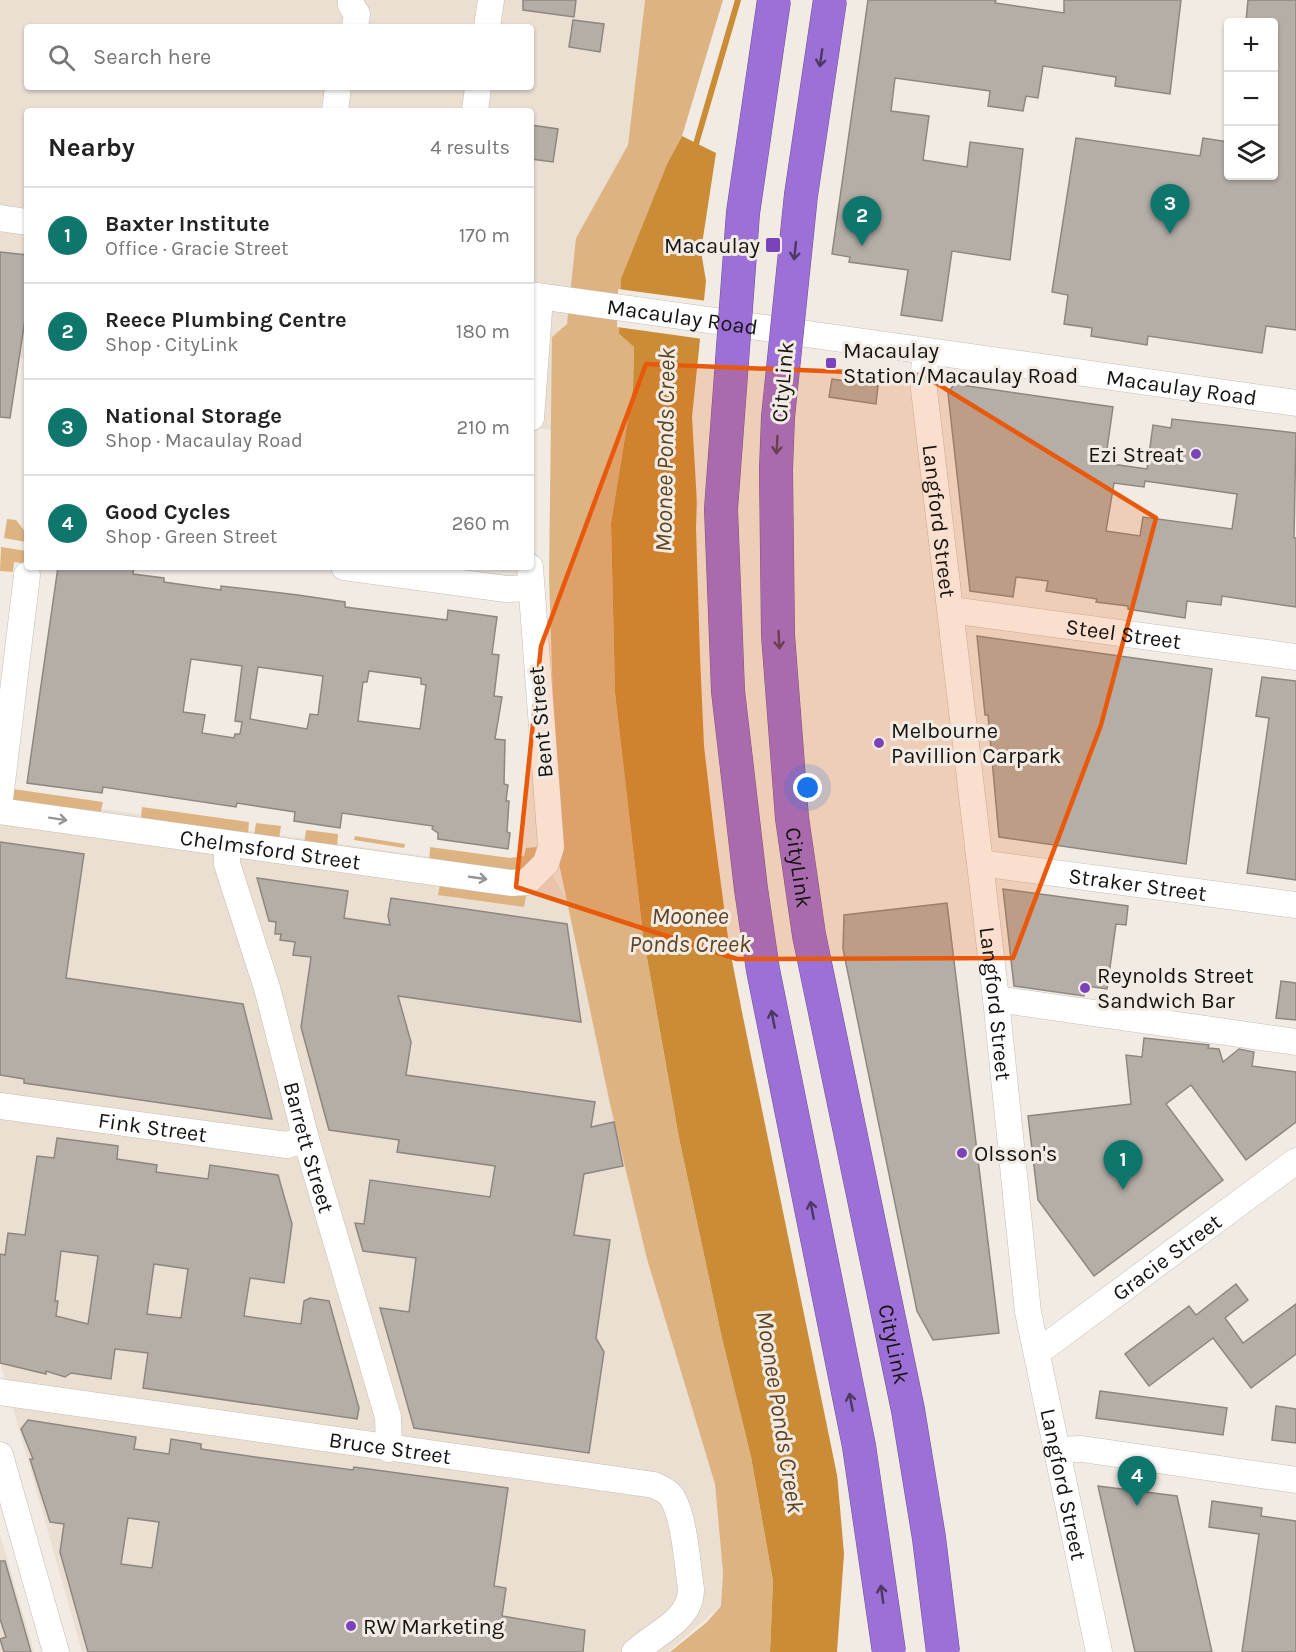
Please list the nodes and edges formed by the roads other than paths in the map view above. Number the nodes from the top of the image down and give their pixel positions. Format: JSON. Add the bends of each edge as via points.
{"nodes":[{"id":1,"x":351,"y":0,"type":"edge"},
{"id":2,"x":491,"y":0,"type":"edge"},
{"id":3,"x":774,"y":0,"type":"edge"},
{"id":4,"x":830,"y":0,"type":"edge"},
{"id":5,"x":355,"y":24,"type":"edge"},
{"id":6,"x":487,"y":24,"type":"edge"},
{"id":7,"x":338,"y":90,"type":"edge"},
{"id":8,"x":478,"y":90,"type":"edge"},
{"id":9,"x":335,"y":108,"type":"edge"},
{"id":10,"x":475,"y":108,"type":"edge"},
{"id":11,"x":0,"y":218,"type":"edge"},
{"id":12,"x":24,"y":222,"type":"edge"},
{"id":13,"x":535,"y":296,"type":"edge"},
{"id":14,"x":534,"y":326,"type":"edge"},
{"id":15,"x":926,"y":351,"type":"junction"},
{"id":16,"x":1296,"y":403,"type":"edge"},
{"id":17,"x":366,"y":570,"type":"edge"},
{"id":18,"x":27,"y":574,"type":"dead end"},
{"id":19,"x":530,"y":578,"type":"edge"},
{"id":20,"x":951,"y":610,"type":"junction"},
{"id":21,"x":1296,"y":657,"type":"edge"},
{"id":22,"x":0,"y":798,"type":"edge"},
{"id":23,"x":0,"y":811,"type":"edge"},
{"id":24,"x":227,"y":845,"type":"junction"},
{"id":25,"x":980,"y":863,"type":"junction"},
{"id":26,"x":538,"y":873,"type":"joint"},
{"id":27,"x":1296,"y":905,"type":"edge"},
{"id":28,"x":996,"y":999,"type":"junction"},
{"id":29,"x":1296,"y":1042,"type":"edge"},
{"id":30,"x":0,"y":1106,"type":"edge"},
{"id":31,"x":306,"y":1138,"type":"junction"},
{"id":32,"x":1296,"y":1161,"type":"edge"},
{"id":33,"x":1038,"y":1352,"type":"junction"},
{"id":34,"x":0,"y":1392,"type":"edge"},
{"id":35,"x":389,"y":1449,"type":"junction"},
{"id":36,"x":1057,"y":1450,"type":"junction"},
{"id":37,"x":0,"y":1455,"type":"edge"},
{"id":38,"x":1296,"y":1480,"type":"edge"},
{"id":39,"x":56,"y":1652,"type":"edge"},
{"id":40,"x":635,"y":1652,"type":"edge"},
{"id":41,"x":889,"y":1652,"type":"edge"},
{"id":42,"x":943,"y":1652,"type":"edge"},
{"id":43,"x":1099,"y":1652,"type":"edge"}],
"edges":[{"from":1,"to":5,"type":"street","via":[[357,14]]},
{"from":2,"to":6,"type":"street"},
{"from":41,"to":3,"type":"highway","one_way":true,"bridge":true,"via":[[860,1446],[764,970],[728,691],[721,509],[742,213]]},
{"from":4,"to":42,"type":"highway","name":"CityLink","one_way":true,"bridge":true,"via":[[801,195],[778,417],[778,635],[792,818],[809,935],[908,1410]]},
{"from":7,"to":9,"type":"street"},
{"from":8,"to":10,"type":"street"},
{"from":11,"to":12,"type":"street"},
{"from":13,"to":14,"type":"street"},
{"from":13,"to":15,"type":"street","name":"Macaulay Road"},
{"from":15,"to":16,"type":"street","name":"Macaulay Road"},
{"from":15,"to":20,"type":"street","name":"Langford Street","via":[[922,381]]},
{"from":17,"to":19,"type":"street","via":[[506,589]]},
{"from":18,"to":22,"type":"street"},
{"from":19,"to":26,"type":"street","name":"Bent Street","via":[[551,847]]},
{"from":20,"to":21,"type":"street","name":"Steel Street"},
{"from":20,"to":25,"type":"street","name":"Langford Street"},
{"from":23,"to":24,"type":"street","name":"Chelmsford Street","one_way":true},
{"from":24,"to":26,"type":"street","name":"Chelmsford Street","one_way":true,"via":[[511,883],[527,882]]},
{"from":24,"to":31,"type":"street","name":"Barrett Street","via":[[227,864],[267,988]]},
{"from":25,"to":27,"type":"street","name":"Straker Street"},
{"from":25,"to":28,"type":"street","name":"Langford Street"},
{"from":28,"to":29,"type":"street"},
{"from":28,"to":33,"type":"street","name":"Langford Street","via":[[1028,1312]]},
{"from":30,"to":31,"type":"street","name":"Fink Street","via":[[287,1145]]},
{"from":31,"to":35,"type":"street","name":"Barrett Street","via":[[388,1417]]},
{"from":32,"to":33,"type":"street","name":"Gracie Street"},
{"from":33,"to":36,"type":"street","name":"Langford Street"},
{"from":34,"to":35,"type":"street","name":"Bruce Street"},
{"from":35,"to":40,"type":"street","name":"Bruce Street","via":[[636,1482],[665,1490],[677,1510],[691,1601],[679,1618]]},
{"from":36,"to":38,"type":"street","via":[[1082,1449]]},
{"from":36,"to":43,"type":"street","name":"Langford Street"},
{"from":37,"to":39,"type":"street"}]}
